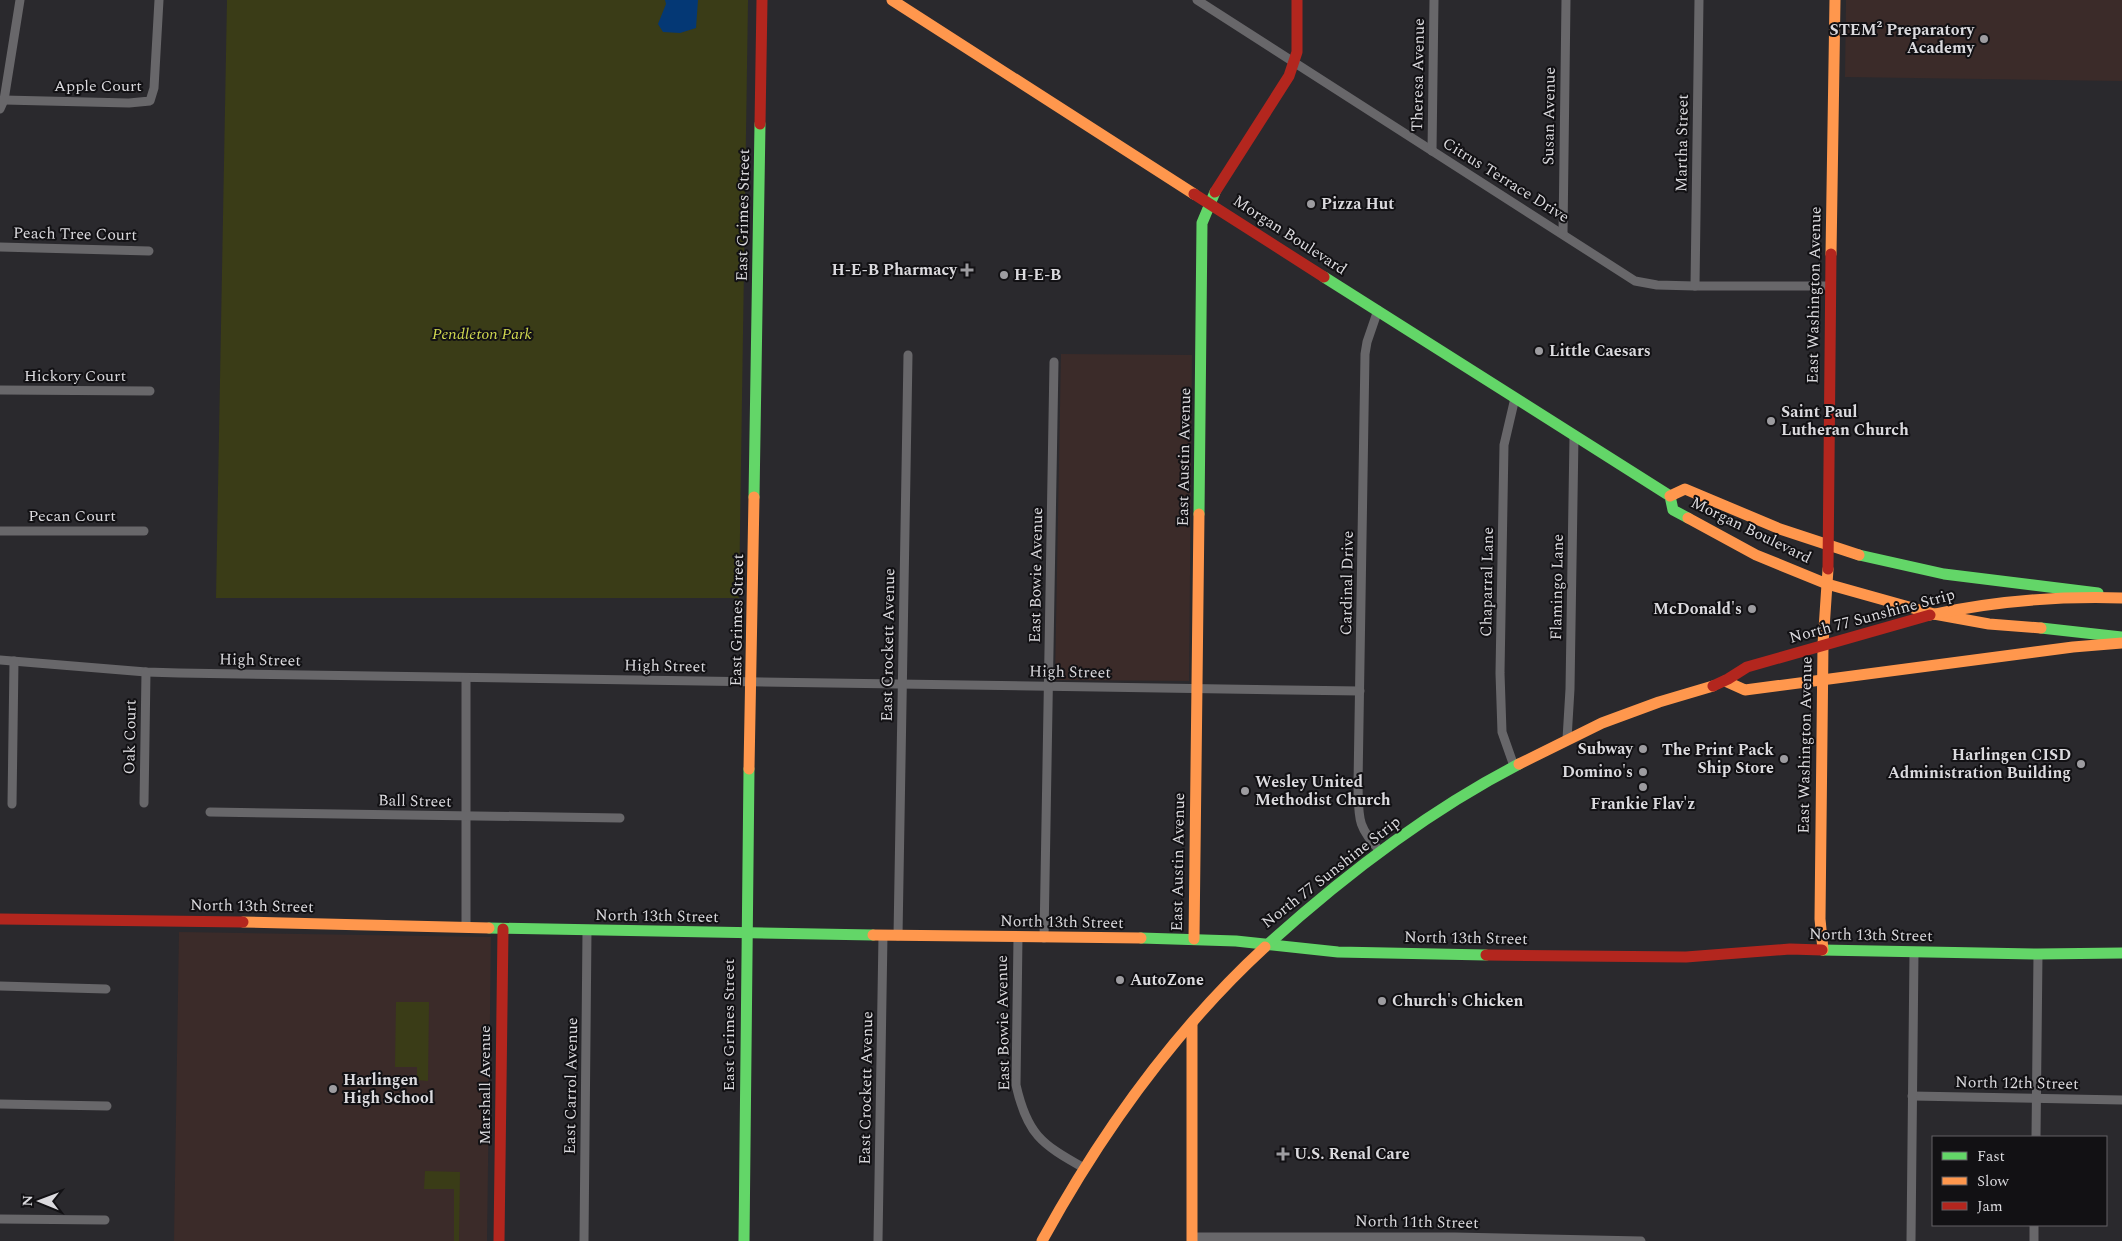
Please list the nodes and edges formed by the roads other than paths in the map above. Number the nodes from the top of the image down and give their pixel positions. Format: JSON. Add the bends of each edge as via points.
{"nodes":[{"id":1,"x":20,"y":0,"type":"edge"},
{"id":2,"x":159,"y":0,"type":"edge"},
{"id":3,"x":762,"y":0,"type":"edge"},
{"id":4,"x":892,"y":0,"type":"edge"},
{"id":5,"x":1197,"y":0,"type":"edge"},
{"id":6,"x":1298,"y":0,"type":"edge"},
{"id":7,"x":1434,"y":0,"type":"edge"},
{"id":8,"x":1566,"y":0,"type":"edge"},
{"id":9,"x":1699,"y":0,"type":"edge"},
{"id":10,"x":1835,"y":0,"type":"edge"},
{"id":11,"x":1294,"y":63,"type":"junction"},
{"id":12,"x":2,"y":104,"type":"edge"},
{"id":13,"x":1432,"y":151,"type":"junction"},
{"id":14,"x":1211,"y":203,"type":"junction"},
{"id":15,"x":1562,"y":233,"type":"junction"},
{"id":16,"x":0,"y":248,"type":"edge"},
{"id":17,"x":149,"y":251,"type":"dead end"},
{"id":18,"x":1695,"y":286,"type":"junction"},
{"id":19,"x":1830,"y":286,"type":"junction"},
{"id":20,"x":1378,"y":310,"type":"junction"},
{"id":21,"x":908,"y":355,"type":"dead end"},
{"id":22,"x":1054,"y":362,"type":"dead end"},
{"id":23,"x":0,"y":390,"type":"edge"},
{"id":24,"x":150,"y":391,"type":"dead end"},
{"id":25,"x":1515,"y":398,"type":"junction"},
{"id":26,"x":1574,"y":436,"type":"junction"},
{"id":27,"x":1670,"y":496,"type":"junction"},
{"id":28,"x":0,"y":531,"type":"edge"},
{"id":29,"x":144,"y":531,"type":"dead end"},
{"id":30,"x":1829,"y":545,"type":"junction"},
{"id":31,"x":1827,"y":584,"type":"junction"},
{"id":32,"x":2122,"y":597,"type":"edge"},
{"id":33,"x":1934,"y":614,"type":"junction"},
{"id":34,"x":2122,"y":637,"type":"edge"},
{"id":35,"x":2122,"y":642,"type":"edge"},
{"id":36,"x":1823,"y":644,"type":"junction"},
{"id":37,"x":0,"y":660,"type":"edge"},
{"id":38,"x":14,"y":661,"type":"junction"},
{"id":39,"x":146,"y":672,"type":"junction"},
{"id":40,"x":466,"y":678,"type":"junction"},
{"id":41,"x":1726,"y":681,"type":"junction"},
{"id":42,"x":1822,"y":681,"type":"junction"},
{"id":43,"x":752,"y":682,"type":"junction"},
{"id":44,"x":902,"y":685,"type":"junction"},
{"id":45,"x":1050,"y":686,"type":"junction"},
{"id":46,"x":1197,"y":689,"type":"junction"},
{"id":47,"x":1360,"y":691,"type":"junction"},
{"id":48,"x":1567,"y":739,"type":"junction"},
{"id":49,"x":1514,"y":766,"type":"junction"},
{"id":50,"x":144,"y":803,"type":"dead end"},
{"id":51,"x":12,"y":804,"type":"dead end"},
{"id":52,"x":210,"y":812,"type":"dead end"},
{"id":53,"x":467,"y":816,"type":"junction"},
{"id":54,"x":620,"y":818,"type":"dead end"},
{"id":55,"x":1380,"y":851,"type":"junction"},
{"id":56,"x":0,"y":919,"type":"edge"},
{"id":57,"x":466,"y":927,"type":"junction"},
{"id":58,"x":503,"y":929,"type":"junction"},
{"id":59,"x":588,"y":931,"type":"junction"},
{"id":60,"x":746,"y":934,"type":"junction"},
{"id":61,"x":883,"y":935,"type":"junction"},
{"id":62,"x":898,"y":936,"type":"junction"},
{"id":63,"x":1018,"y":937,"type":"junction"},
{"id":64,"x":1044,"y":938,"type":"junction"},
{"id":65,"x":1194,"y":940,"type":"junction"},
{"id":66,"x":1266,"y":944,"type":"junction"},
{"id":67,"x":1823,"y":950,"type":"junction"},
{"id":68,"x":1914,"y":952,"type":"junction"},
{"id":69,"x":2122,"y":953,"type":"edge"},
{"id":70,"x":2038,"y":954,"type":"junction"},
{"id":71,"x":0,"y":986,"type":"edge"},
{"id":72,"x":106,"y":989,"type":"dead end"},
{"id":73,"x":1192,"y":1024,"type":"junction"},
{"id":74,"x":1912,"y":1096,"type":"junction"},
{"id":75,"x":2037,"y":1098,"type":"junction"},
{"id":76,"x":2122,"y":1100,"type":"edge"},
{"id":77,"x":0,"y":1104,"type":"edge"},
{"id":78,"x":107,"y":1106,"type":"dead end"},
{"id":79,"x":2036,"y":1136,"type":"edge"},
{"id":80,"x":1084,"y":1168,"type":"junction"},
{"id":81,"x":0,"y":1219,"type":"edge"},
{"id":82,"x":105,"y":1220,"type":"dead end"},
{"id":83,"x":2034,"y":1226,"type":"edge"},
{"id":84,"x":1192,"y":1239,"type":"edge"},
{"id":85,"x":1328,"y":1239,"type":"edge"},
{"id":86,"x":1455,"y":1239,"type":"edge"},
{"id":87,"x":1588,"y":1240,"type":"edge"},
{"id":88,"x":499,"y":1241,"type":"edge"},
{"id":89,"x":584,"y":1241,"type":"edge"},
{"id":90,"x":744,"y":1241,"type":"edge"},
{"id":91,"x":878,"y":1241,"type":"edge"},
{"id":92,"x":1042,"y":1241,"type":"edge"},
{"id":93,"x":1641,"y":1241,"type":"edge"},
{"id":94,"x":1911,"y":1241,"type":"edge"},
{"id":95,"x":2034,"y":1241,"type":"edge"}],
"edges":[{"from":1,"to":12,"type":"street"},
{"from":2,"to":12,"type":"street","name":"Apple Court","via":[[154,88],[150,101]]},
{"from":3,"to":43,"type":"street","name":"East Grimes Street"},
{"from":4,"to":14,"type":"street","name":"Morgan Boulevard"},
{"from":5,"to":11,"type":"street","name":"Citrus Terrace Drive"},
{"from":6,"to":11,"type":"street","name":"East Austin Avenue"},
{"from":7,"to":13,"type":"street","name":"Theresa Avenue"},
{"from":8,"to":15,"type":"street","name":"Susan Avenue"},
{"from":9,"to":18,"type":"street","name":"Martha Street"},
{"from":10,"to":19,"type":"street","name":"East Washington Avenue"},
{"from":11,"to":13,"type":"street","name":"Citrus Terrace Drive"},
{"from":11,"to":14,"type":"street","name":"East Austin Avenue","via":[[1290,76],[1219,184]]},
{"from":13,"to":15,"type":"street","name":"Citrus Terrace Drive"},
{"from":14,"to":20,"type":"street","name":"Morgan Boulevard"},
{"from":14,"to":46,"type":"street","name":"East Austin Avenue","via":[[1202,223]]},
{"from":15,"to":18,"type":"street","name":"Citrus Terrace Drive","via":[[1634,281]]},
{"from":16,"to":17,"type":"street","name":"Peach Tree Court"},
{"from":18,"to":19,"type":"street","name":"Citrus Terrace Drive"},
{"from":19,"to":30,"type":"street","name":"East Washington Avenue"},
{"from":20,"to":25,"type":"street","name":"Morgan Boulevard"},
{"from":20,"to":47,"type":"street","name":"Cardinal Drive","via":[[1365,354]]},
{"from":21,"to":44,"type":"street","name":"East Crockett Avenue"},
{"from":22,"to":45,"type":"street","name":"East Bowie Avenue"},
{"from":23,"to":24,"type":"street","name":"Hickory Court"},
{"from":25,"to":26,"type":"street","name":"Morgan Boulevard"},
{"from":25,"to":49,"type":"street","name":"Chaparral Lane","via":[[1504,445],[1500,673],[1502,732]]},
{"from":26,"to":27,"type":"street","name":"Morgan Boulevard"},
{"from":26,"to":48,"type":"street","name":"Flamingo Lane"},
{"from":27,"to":30,"type":"street","name":"Morgan Boulevard","via":[[1685,489],[1797,536]]},
{"from":27,"to":31,"type":"street","name":"Morgan Boulevard","via":[[1673,510],[1705,528],[1756,555]]},
{"from":28,"to":29,"type":"street","name":"Pecan Court"},
{"from":30,"to":31,"type":"street","name":"East Washington Avenue"},
{"from":30,"to":32,"type":"street","name":"Morgan Boulevard","via":[[1944,574]]},
{"from":31,"to":33,"type":"street","name":"Morgan Boulevard"},
{"from":31,"to":36,"type":"street","name":"East Washington Avenue"},
{"from":32,"to":33,"type":"street","name":"North 77 Sunshine Strip","via":[[2030,599]]},
{"from":33,"to":34,"type":"street","name":"Morgan Boulevard","via":[[1989,624]]},
{"from":33,"to":36,"type":"street","name":"North 77 Sunshine Strip"},
{"from":35,"to":42,"type":"street"},
{"from":36,"to":41,"type":"street","name":"North 77 Sunshine Strip","via":[[1743,669]]},
{"from":36,"to":42,"type":"street","name":"East Washington Avenue"},
{"from":37,"to":38,"type":"street","name":"High Street"},
{"from":38,"to":39,"type":"street","name":"High Street"},
{"from":38,"to":51,"type":"street"},
{"from":39,"to":40,"type":"street","name":"High Street"},
{"from":39,"to":50,"type":"street","name":"Oak Court"},
{"from":40,"to":43,"type":"street","name":"High Street"},
{"from":40,"to":53,"type":"street"},
{"from":41,"to":42,"type":"street","via":[[1745,690]]},
{"from":41,"to":48,"type":"street","name":"North 77 Sunshine Strip","via":[[1636,710]]},
{"from":42,"to":67,"type":"street","name":"East Washington Avenue","via":[[1820,919]]},
{"from":43,"to":44,"type":"street","name":"High Street"},
{"from":43,"to":60,"type":"street","name":"East Grimes Street"},
{"from":44,"to":45,"type":"street","name":"High Street"},
{"from":44,"to":62,"type":"street","name":"East Crockett Avenue"},
{"from":45,"to":46,"type":"street","name":"High Street"},
{"from":45,"to":64,"type":"street","name":"East Bowie Avenue"},
{"from":46,"to":47,"type":"street","name":"High Street"},
{"from":46,"to":65,"type":"street","name":"East Austin Avenue"},
{"from":47,"to":55,"type":"street","name":"Cardinal Drive","via":[[1360,820],[1365,834]]},
{"from":48,"to":49,"type":"street","name":"North 77 Sunshine Strip"},
{"from":49,"to":55,"type":"street","name":"North 77 Sunshine Strip","via":[[1435,813]]},
{"from":52,"to":53,"type":"street","name":"Ball Street"},
{"from":53,"to":54,"type":"street","name":"Ball Street"},
{"from":53,"to":57,"type":"street"},
{"from":55,"to":66,"type":"street","name":"North 77 Sunshine Strip"},
{"from":56,"to":57,"type":"street","name":"North 13th Street"},
{"from":57,"to":58,"type":"street","name":"North 13th Street"},
{"from":58,"to":59,"type":"street","name":"North 13th Street"},
{"from":58,"to":88,"type":"street","name":"Marshall Avenue"},
{"from":59,"to":60,"type":"street","name":"North 13th Street"},
{"from":59,"to":89,"type":"street","name":"East Carrol Avenue"},
{"from":60,"to":61,"type":"street","name":"North 13th Street"},
{"from":60,"to":90,"type":"street","name":"East Grimes Street"},
{"from":61,"to":62,"type":"street","name":"North 13th Street"},
{"from":61,"to":91,"type":"street","name":"East Crockett Avenue"},
{"from":62,"to":63,"type":"street","name":"North 13th Street"},
{"from":63,"to":64,"type":"street","name":"North 13th Street"},
{"from":63,"to":80,"type":"street","name":"East Bowie Avenue","via":[[1016,1085],[1021,1108],[1028,1125],[1040,1140]]},
{"from":64,"to":65,"type":"street","name":"North 13th Street"},
{"from":65,"to":66,"type":"street","name":"North 13th Street"},
{"from":66,"to":67,"type":"street","name":"North 13th Street","via":[[1338,952],[1661,956]]},
{"from":66,"to":73,"type":"street","name":"North 77 Sunshine Strip"},
{"from":67,"to":68,"type":"street","name":"North 13th Street"},
{"from":68,"to":70,"type":"street","name":"North 13th Street"},
{"from":68,"to":74,"type":"street"},
{"from":69,"to":70,"type":"street","name":"North 13th Street"},
{"from":70,"to":75,"type":"street"},
{"from":71,"to":72,"type":"street"},
{"from":73,"to":80,"type":"street","name":"North 77 Sunshine Strip","via":[[1132,1098]]},
{"from":73,"to":84,"type":"street"},
{"from":74,"to":75,"type":"street","name":"North 12th Street"},
{"from":74,"to":94,"type":"street"},
{"from":75,"to":76,"type":"street","name":"North 12th Street"},
{"from":75,"to":79,"type":"street"},
{"from":77,"to":78,"type":"street"},
{"from":80,"to":92,"type":"street","name":"North 77 Sunshine Strip"},
{"from":81,"to":82,"type":"street"},
{"from":83,"to":95,"type":"street"},
{"from":84,"to":85,"type":"street","name":"North 11th Street"},
{"from":85,"to":86,"type":"street","name":"North 11th Street"},
{"from":86,"to":87,"type":"street","name":"North 11th Street"},
{"from":87,"to":93,"type":"street","name":"North 11th Street"}]}
